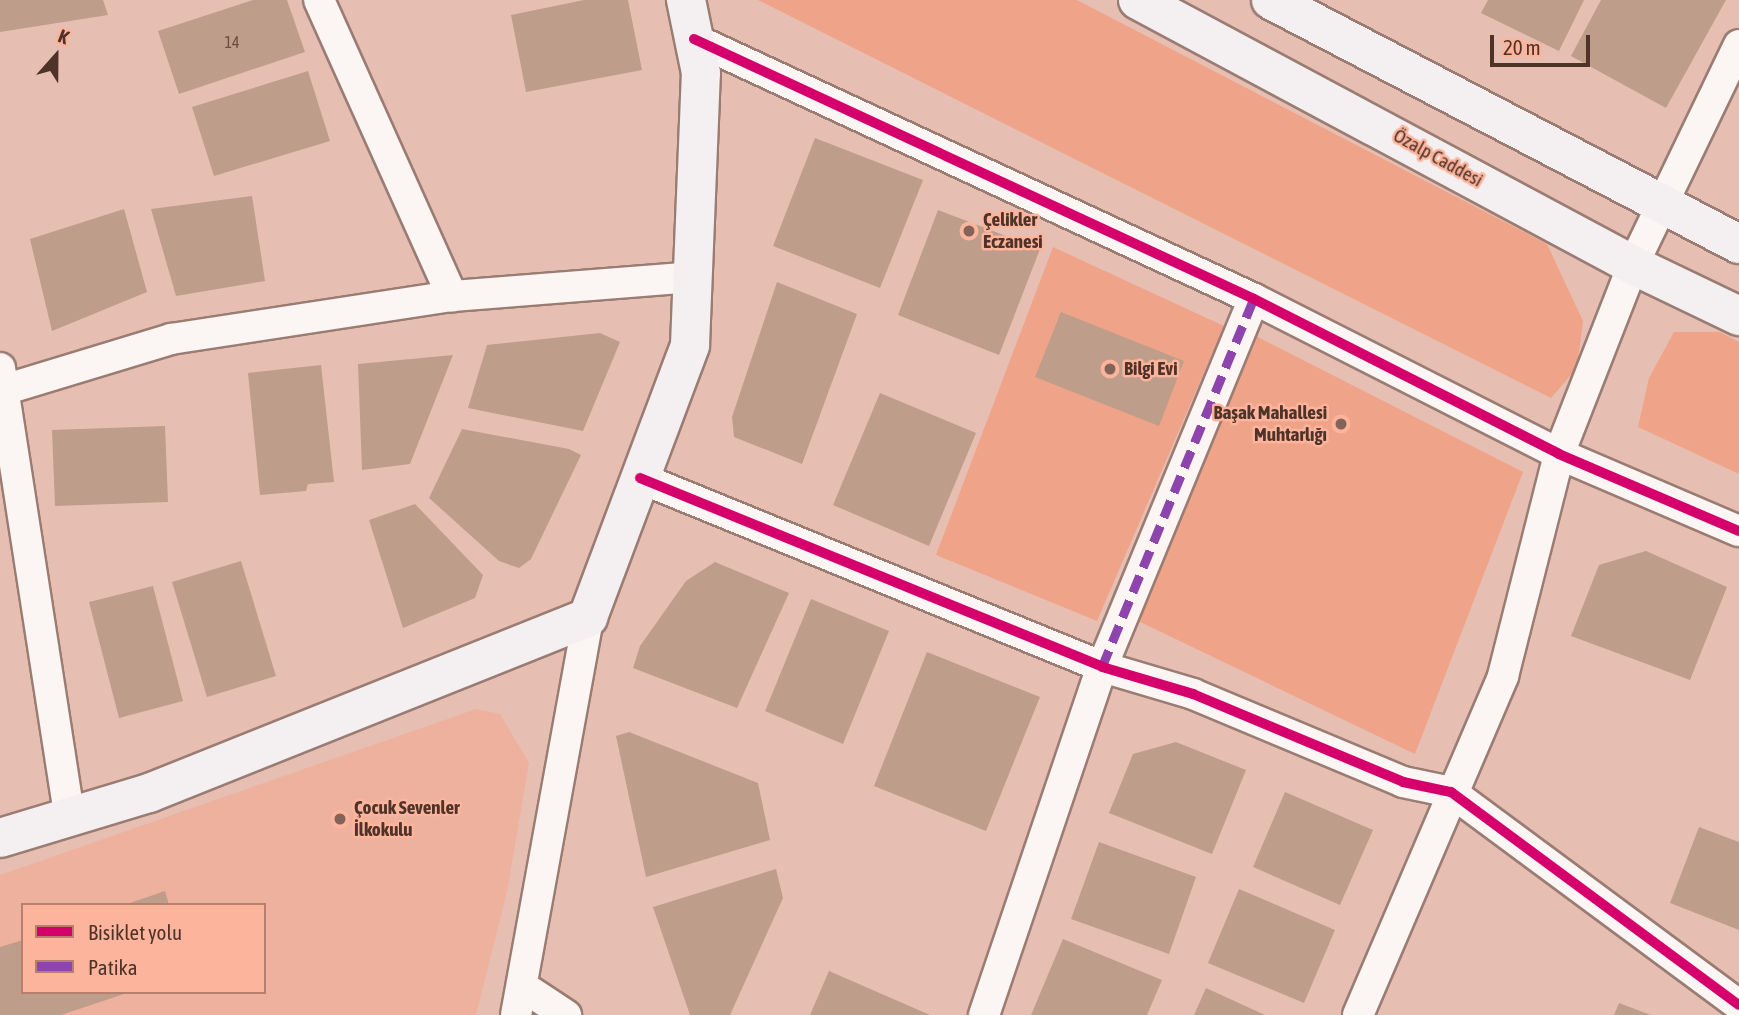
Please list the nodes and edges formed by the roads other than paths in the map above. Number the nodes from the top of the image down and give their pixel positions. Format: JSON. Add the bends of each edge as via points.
{"nodes":[{"id":1,"x":319,"y":0,"type":"edge"},
{"id":2,"x":686,"y":0,"type":"edge"},
{"id":3,"x":1138,"y":0,"type":"edge"},
{"id":4,"x":1271,"y":0,"type":"edge"},
{"id":5,"x":694,"y":39,"type":"junction"},
{"id":6,"x":1739,"y":45,"type":"edge"},
{"id":7,"x":1660,"y":203,"type":"junction"},
{"id":8,"x":1739,"y":244,"type":"edge"},
{"id":9,"x":1633,"y":265,"type":"junction"},
{"id":10,"x":693,"y":277,"type":"junction"},
{"id":11,"x":452,"y":296,"type":"junction"},
{"id":12,"x":1254,"y":299,"type":"junction"},
{"id":13,"x":1739,"y":316,"type":"edge"},
{"id":14,"x":1,"y":383,"type":"edge"},
{"id":15,"x":1559,"y":454,"type":"junction"},
{"id":16,"x":640,"y":478,"type":"junction"},
{"id":17,"x":1739,"y":531,"type":"edge"},
{"id":18,"x":588,"y":617,"type":"junction"},
{"id":19,"x":1102,"y":667,"type":"junction"},
{"id":20,"x":1451,"y":792,"type":"junction"},
{"id":21,"x":70,"y":818,"type":"junction"},
{"id":22,"x":0,"y":838,"type":"edge"},
{"id":23,"x":522,"y":986,"type":"junction"},
{"id":24,"x":1739,"y":1005,"type":"edge"},
{"id":25,"x":516,"y":1015,"type":"edge"},
{"id":26,"x":566,"y":1015,"type":"edge"},
{"id":27,"x":984,"y":1015,"type":"edge"},
{"id":28,"x":1358,"y":1015,"type":"edge"}],
"edges":[{"from":1,"to":11,"type":"street"},
{"from":2,"to":5,"type":"street"},
{"from":3,"to":9,"type":"street","name":"Özalp Caddesi"},
{"from":4,"to":7,"type":"street"},
{"from":5,"to":10,"type":"street","via":[[701,73]]},
{"from":5,"to":12,"type":"street"},
{"from":6,"to":7,"type":"street"},
{"from":7,"to":8,"type":"street"},
{"from":7,"to":9,"type":"street"},
{"from":9,"to":13,"type":"street","name":"Özalp Caddesi"},
{"from":9,"to":15,"type":"street"},
{"from":10,"to":11,"type":"street"},
{"from":10,"to":16,"type":"street","via":[[690,345]]},
{"from":11,"to":14,"type":"street","via":[[171,339]]},
{"from":12,"to":15,"type":"street"},
{"from":12,"to":19,"type":"street"},
{"from":14,"to":21,"type":"street"},
{"from":15,"to":17,"type":"street"},
{"from":15,"to":20,"type":"street","via":[[1503,676]]},
{"from":16,"to":18,"type":"street"},
{"from":16,"to":19,"type":"street"},
{"from":18,"to":21,"type":"street","via":[[149,793]]},
{"from":18,"to":23,"type":"street"},
{"from":19,"to":20,"type":"street","via":[[1193,694],[1403,782]]},
{"from":19,"to":27,"type":"street"},
{"from":20,"to":24,"type":"street"},
{"from":20,"to":28,"type":"street"},
{"from":21,"to":22,"type":"street"},
{"from":23,"to":25,"type":"street"},
{"from":23,"to":26,"type":"street"}]}
